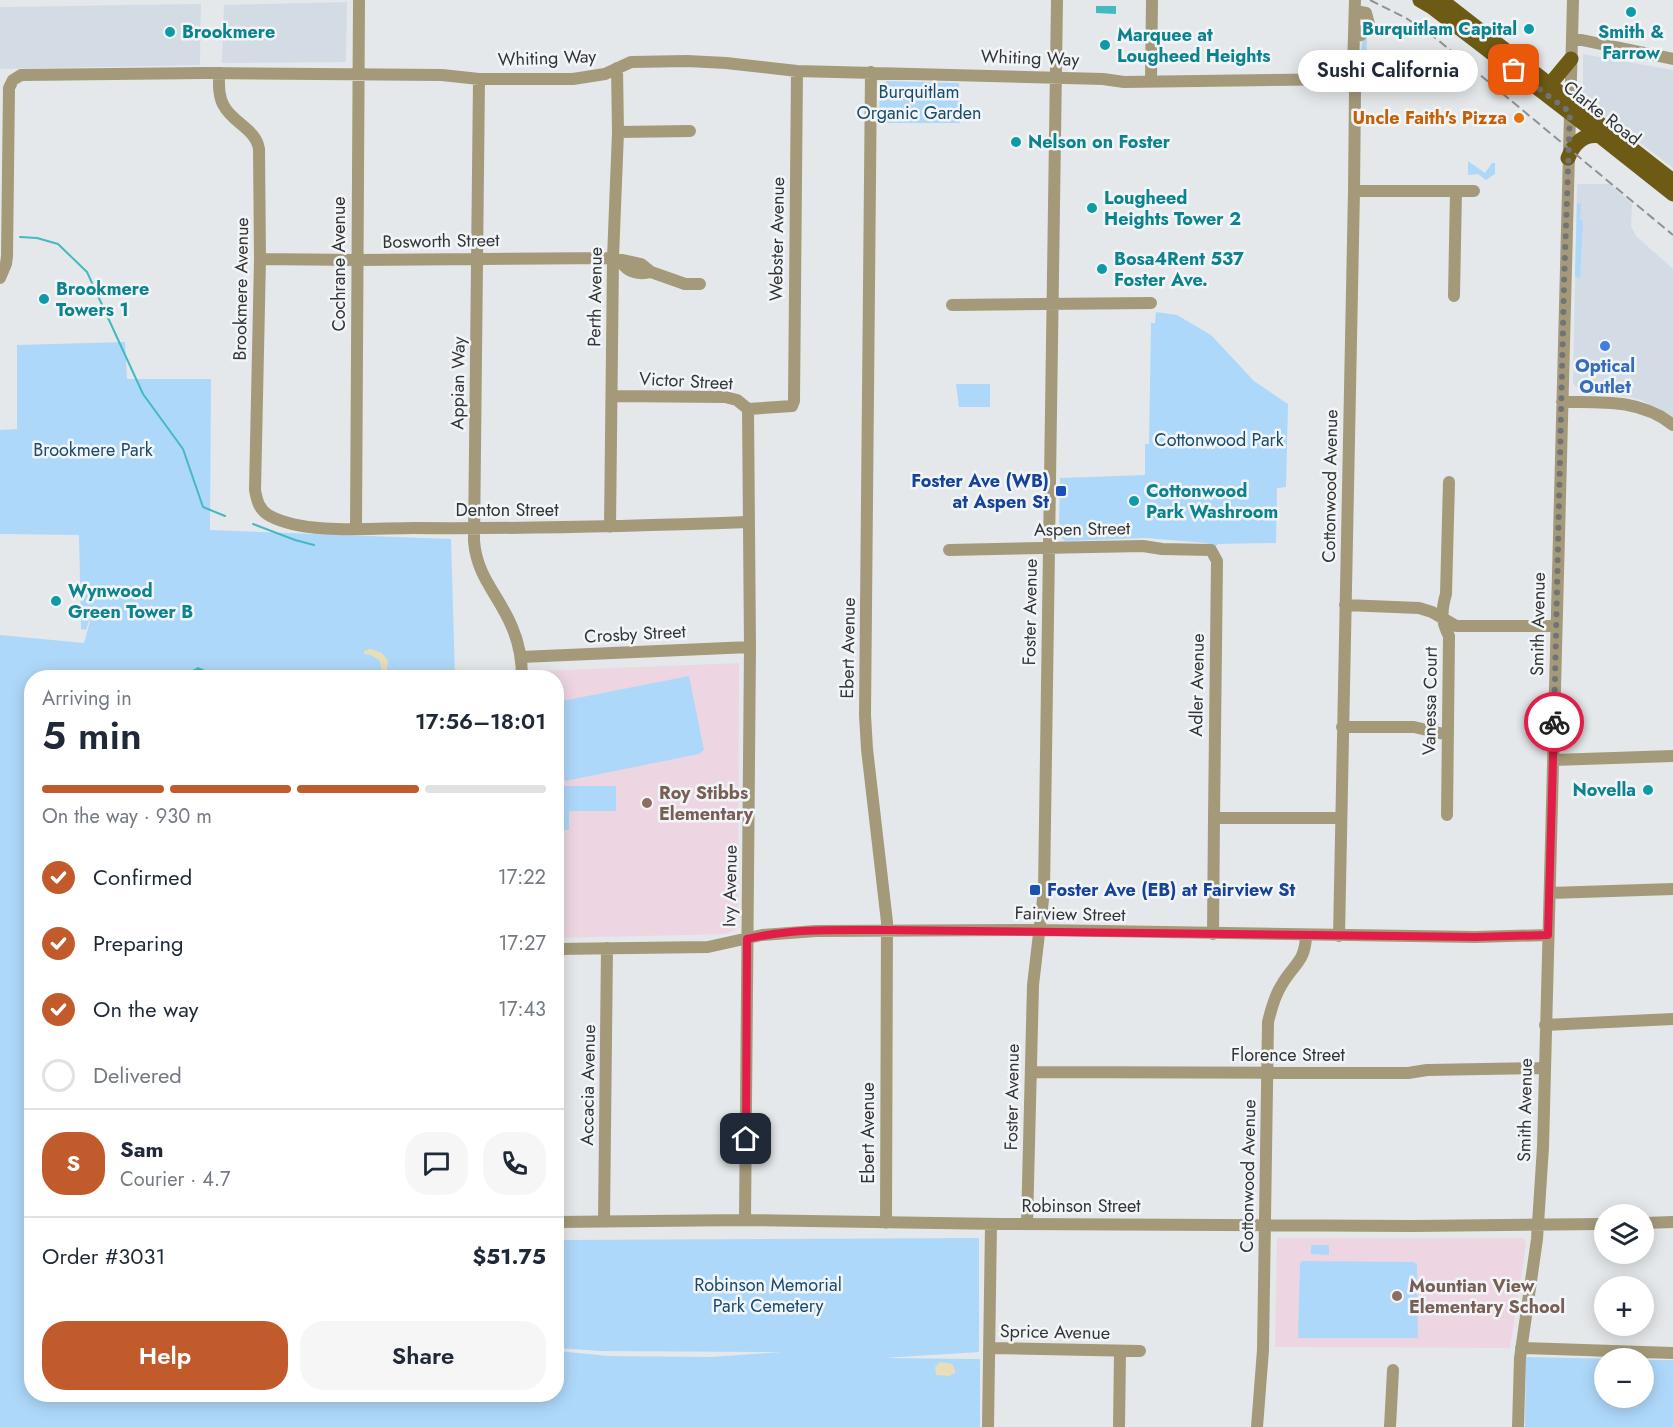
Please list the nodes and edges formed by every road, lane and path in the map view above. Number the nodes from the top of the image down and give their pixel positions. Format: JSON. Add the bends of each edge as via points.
{"nodes":[{"id":1,"x":359,"y":0,"type":"edge"},
{"id":2,"x":1057,"y":0,"type":"edge"},
{"id":3,"x":1152,"y":0,"type":"edge"},
{"id":4,"x":1420,"y":0,"type":"edge"},
{"id":5,"x":1442,"y":0,"type":"edge"},
{"id":6,"x":1572,"y":0,"type":"edge"},
{"id":7,"x":1355,"y":6,"type":"edge"},
{"id":8,"x":1572,"y":38,"type":"junction"},
{"id":9,"x":1571,"y":59,"type":"junction"},
{"id":10,"x":1673,"y":59,"type":"edge"},
{"id":11,"x":617,"y":68,"type":"junction"},
{"id":12,"x":797,"y":71,"type":"junction"},
{"id":13,"x":871,"y":72,"type":"junction"},
{"id":14,"x":219,"y":74,"type":"junction"},
{"id":15,"x":358,"y":75,"type":"junction"},
{"id":16,"x":1056,"y":77,"type":"junction"},
{"id":17,"x":479,"y":78,"type":"junction"},
{"id":18,"x":1353,"y":79,"type":"junction"},
{"id":19,"x":1151,"y":81,"type":"junction"},
{"id":20,"x":1551,"y":83,"type":"junction"},
{"id":21,"x":1570,"y":106,"type":"junction"},
{"id":22,"x":690,"y":131,"type":"dead end"},
{"id":23,"x":618,"y":132,"type":"junction"},
{"id":24,"x":1600,"y":136,"type":"junction"},
{"id":25,"x":1568,"y":158,"type":"junction"},
{"id":26,"x":1673,"y":181,"type":"edge"},
{"id":27,"x":1354,"y":191,"type":"junction"},
{"id":28,"x":1456,"y":191,"type":"junction"},
{"id":29,"x":1474,"y":191,"type":"dead end"},
{"id":30,"x":1673,"y":194,"type":"edge"},
{"id":31,"x":260,"y":259,"type":"junction"},
{"id":32,"x":478,"y":259,"type":"junction"},
{"id":33,"x":617,"y":260,"type":"junction"},
{"id":34,"x":358,"y":261,"type":"junction"},
{"id":35,"x":0,"y":278,"type":"edge"},
{"id":36,"x":700,"y":284,"type":"dead end"},
{"id":37,"x":1454,"y":296,"type":"dead end"},
{"id":38,"x":1151,"y":303,"type":"dead end"},
{"id":39,"x":1051,"y":304,"type":"junction"},
{"id":40,"x":952,"y":305,"type":"dead end"},
{"id":41,"x":612,"y":396,"type":"junction"},
{"id":42,"x":1562,"y":402,"type":"junction"},
{"id":43,"x":792,"y":406,"type":"joint"},
{"id":44,"x":748,"y":410,"type":"junction"},
{"id":45,"x":1673,"y":425,"type":"edge"},
{"id":46,"x":1449,"y":482,"type":"dead end"},
{"id":47,"x":268,"y":516,"type":"joint"},
{"id":48,"x":748,"y":522,"type":"junction"},
{"id":49,"x":610,"y":527,"type":"junction"},
{"id":50,"x":356,"y":528,"type":"junction"},
{"id":51,"x":473,"y":529,"type":"junction"},
{"id":52,"x":1049,"y":548,"type":"junction"},
{"id":53,"x":949,"y":550,"type":"dead end"},
{"id":54,"x":1214,"y":553,"type":"joint"},
{"id":55,"x":1345,"y":605,"type":"junction"},
{"id":56,"x":1442,"y":618,"type":"junction"},
{"id":57,"x":1556,"y":626,"type":"junction"},
{"id":58,"x":750,"y":647,"type":"junction"},
{"id":59,"x":521,"y":657,"type":"junction"},
{"id":60,"x":522,"y":670,"type":"edge"},
{"id":61,"x":1342,"y":727,"type":"junction"},
{"id":62,"x":1448,"y":735,"type":"junction"},
{"id":63,"x":1673,"y":756,"type":"edge"},
{"id":64,"x":1553,"y":760,"type":"junction"},
{"id":65,"x":1447,"y":815,"type":"dead end"},
{"id":66,"x":1214,"y":818,"type":"junction"},
{"id":67,"x":1340,"y":818,"type":"junction"},
{"id":68,"x":1673,"y":889,"type":"edge"},
{"id":69,"x":1550,"y":893,"type":"junction"},
{"id":70,"x":887,"y":930,"type":"junction"},
{"id":71,"x":1040,"y":930,"type":"junction"},
{"id":72,"x":1213,"y":934,"type":"junction"},
{"id":73,"x":1548,"y":935,"type":"junction"},
{"id":74,"x":1306,"y":936,"type":"junction"},
{"id":75,"x":1339,"y":936,"type":"junction"},
{"id":76,"x":747,"y":939,"type":"junction"},
{"id":77,"x":607,"y":948,"type":"junction"},
{"id":78,"x":564,"y":949,"type":"edge"},
{"id":79,"x":1673,"y":1019,"type":"edge"},
{"id":80,"x":1545,"y":1025,"type":"junction"},
{"id":81,"x":1544,"y":1068,"type":"junction"},
{"id":82,"x":1031,"y":1072,"type":"junction"},
{"id":83,"x":1267,"y":1074,"type":"junction"},
{"id":84,"x":745,"y":1220,"type":"junction"},
{"id":85,"x":604,"y":1221,"type":"junction"},
{"id":86,"x":564,"y":1222,"type":"edge"},
{"id":87,"x":1673,"y":1222,"type":"edge"},
{"id":88,"x":886,"y":1223,"type":"junction"},
{"id":89,"x":1654,"y":1223,"type":"edge"},
{"id":90,"x":991,"y":1224,"type":"junction"},
{"id":91,"x":1027,"y":1224,"type":"junction"},
{"id":92,"x":1266,"y":1224,"type":"junction"},
{"id":93,"x":1594,"y":1224,"type":"edge"},
{"id":94,"x":1539,"y":1226,"type":"junction"},
{"id":95,"x":989,"y":1348,"type":"junction"},
{"id":96,"x":1521,"y":1348,"type":"junction"},
{"id":97,"x":1120,"y":1351,"type":"junction"},
{"id":98,"x":1140,"y":1351,"type":"dead end"},
{"id":99,"x":1673,"y":1353,"type":"edge"},
{"id":100,"x":1393,"y":1370,"type":"dead end"},
{"id":101,"x":988,"y":1427,"type":"edge"},
{"id":102,"x":1119,"y":1427,"type":"edge"},
{"id":103,"x":1257,"y":1427,"type":"edge"},
{"id":104,"x":1390,"y":1427,"type":"edge"},
{"id":105,"x":1518,"y":1427,"type":"edge"}],
"edges":[{"from":1,"to":15,"type":"street","name":"Cochrane Avenue"},
{"from":2,"to":16,"type":"street","name":"Foster Avenue"},
{"from":3,"to":19,"type":"street"},
{"from":4,"to":21,"type":"main road","name":"Clarke Road"},
{"from":5,"to":20,"type":"main road","name":"Clarke Road"},
{"from":6,"to":8,"type":"street","name":"Smith Avenue"},
{"from":7,"to":18,"type":"street","name":"Cottonwood Avenue"},
{"from":8,"to":9,"type":"street","name":"Smith Avenue"},
{"from":8,"to":10,"type":"street"},
{"from":9,"to":20,"type":"main road"},
{"from":9,"to":21,"type":"street","name":"Smith Avenue"},
{"from":11,"to":12,"type":"street","name":"Whiting Way","via":[[631,62],[687,61]]},
{"from":11,"to":17,"type":"street","name":"Whiting Way","via":[[573,79]]},
{"from":11,"to":23,"type":"street","name":"Perth Avenue"},
{"from":12,"to":13,"type":"street","name":"Whiting Way"},
{"from":12,"to":43,"type":"street","name":"Webster Avenue"},
{"from":13,"to":16,"type":"street","name":"Whiting Way"},
{"from":13,"to":70,"type":"street","name":"Ebert Avenue","via":[[865,715]]},
{"from":14,"to":15,"type":"street","name":"Whiting Way"},
{"from":14,"to":31,"type":"street","name":"Brookmere Avenue","via":[[225,108],[253,134],[258,144]]},
{"from":14,"to":35,"type":"street","name":"Whiting Way","via":[[27,74],[13,80],[8,94],[7,256]]},
{"from":15,"to":17,"type":"street","name":"Whiting Way"},
{"from":15,"to":34,"type":"street","name":"Cochrane Avenue"},
{"from":16,"to":19,"type":"street","name":"Whiting Way"},
{"from":16,"to":39,"type":"street","name":"Foster Avenue"},
{"from":17,"to":32,"type":"street","name":"Appian Way"},
{"from":18,"to":19,"type":"street","name":"Whiting Way"},
{"from":18,"to":27,"type":"street","name":"Cottonwood Avenue"},
{"from":20,"to":21,"type":"main road","name":"Clarke Road"},
{"from":21,"to":24,"type":"main road","name":"Clarke Road"},
{"from":21,"to":25,"type":"street","name":"Smith Avenue"},
{"from":21,"to":26,"type":"main road","name":"Clarke Road"},
{"from":22,"to":23,"type":"street"},
{"from":23,"to":33,"type":"street","name":"Perth Avenue"},
{"from":24,"to":25,"type":"main road","via":[[1582,138]]},
{"from":24,"to":30,"type":"main road","name":"Clarke Road"},
{"from":25,"to":42,"type":"street","name":"Smith Avenue"},
{"from":27,"to":28,"type":"street"},
{"from":27,"to":55,"type":"street","name":"Cottonwood Avenue"},
{"from":28,"to":29,"type":"street"},
{"from":28,"to":37,"type":"street"},
{"from":31,"to":34,"type":"street","name":"Bosworth Street"},
{"from":31,"to":47,"type":"street","name":"Brookmere Avenue","via":[[255,490],[260,509]]},
{"from":32,"to":33,"type":"street","name":"Bosworth Street"},
{"from":32,"to":34,"type":"street","name":"Bosworth Street"},
{"from":32,"to":51,"type":"street","name":"Appian Way"},
{"from":33,"to":36,"type":"street","name":"Bosworth Street","via":[[632,272],[651,272],[685,284]]},
{"from":33,"to":41,"type":"street","name":"Perth Avenue"},
{"from":34,"to":50,"type":"street","name":"Cochrane Avenue"},
{"from":38,"to":39,"type":"street"},
{"from":39,"to":40,"type":"street"},
{"from":39,"to":52,"type":"street","name":"Foster Avenue"},
{"from":41,"to":44,"type":"street","name":"Victor Street","via":[[725,397],[737,400]]},
{"from":41,"to":49,"type":"street","name":"Perth Avenue"},
{"from":42,"to":45,"type":"street","via":[[1628,404]]},
{"from":42,"to":57,"type":"street","name":"Smith Avenue"},
{"from":43,"to":44,"type":"street","name":"Victor Street"},
{"from":44,"to":48,"type":"street","name":"Ivy Avenue"},
{"from":46,"to":56,"type":"street","name":"Vanessa Court"},
{"from":47,"to":50,"type":"street","name":"Denton Street","via":[[328,529]]},
{"from":48,"to":49,"type":"street","name":"Denton Street"},
{"from":48,"to":58,"type":"street","name":"Ivy Avenue"},
{"from":49,"to":51,"type":"street","name":"Denton Street"},
{"from":50,"to":51,"type":"street","name":"Denton Street"},
{"from":51,"to":59,"type":"street","name":"Appian Way","via":[[479,569],[512,626]]},
{"from":52,"to":53,"type":"street","name":"Aspen Street"},
{"from":52,"to":54,"type":"street","name":"Aspen Street","via":[[1143,546],[1208,549]]},
{"from":52,"to":71,"type":"street","name":"Foster Avenue","via":[[1044,891]]},
{"from":54,"to":66,"type":"street","name":"Adler Avenue"},
{"from":55,"to":56,"type":"street","via":[[1419,608]]},
{"from":55,"to":61,"type":"street","name":"Cottonwood Avenue"},
{"from":56,"to":57,"type":"street","via":[[1456,626]]},
{"from":56,"to":62,"type":"street","name":"Vanessa Court","via":[[1449,636]]},
{"from":57,"to":64,"type":"street","name":"Smith Avenue"},
{"from":58,"to":59,"type":"street","name":"Crosby Street"},
{"from":58,"to":76,"type":"street","name":"Ivy Avenue"},
{"from":59,"to":60,"type":"street","name":"Appian Way"},
{"from":61,"to":62,"type":"street","via":[[1414,727]]},
{"from":61,"to":67,"type":"street","name":"Cottonwood Avenue"},
{"from":62,"to":65,"type":"street","name":"Vanessa Court"},
{"from":63,"to":64,"type":"street"},
{"from":64,"to":69,"type":"street","name":"Smith Avenue"},
{"from":66,"to":67,"type":"street"},
{"from":66,"to":72,"type":"street","name":"Adler Avenue"},
{"from":67,"to":75,"type":"street","name":"Cottonwood Avenue"},
{"from":68,"to":69,"type":"street"},
{"from":69,"to":73,"type":"street","name":"Smith Avenue"},
{"from":70,"to":71,"type":"street","name":"Fairview Street"},
{"from":70,"to":76,"type":"street","name":"Fairview Street","via":[[802,932]]},
{"from":70,"to":88,"type":"street","name":"Ebert Avenue"},
{"from":71,"to":72,"type":"street","name":"Fairview Street"},
{"from":71,"to":82,"type":"street","name":"Foster Avenue","via":[[1033,985]]},
{"from":72,"to":74,"type":"street","name":"Fairview Street"},
{"from":73,"to":75,"type":"street","name":"Fairview Street"},
{"from":73,"to":80,"type":"street","name":"Smith Avenue"},
{"from":74,"to":75,"type":"street","name":"Fairview Street"},
{"from":74,"to":83,"type":"street","name":"Cottonwood Avenue","via":[[1305,951],[1273,1002],[1268,1022]]},
{"from":76,"to":77,"type":"street","name":"Fairview Street","via":[[699,947]]},
{"from":76,"to":84,"type":"street","name":"Ivy Avenue"},
{"from":77,"to":78,"type":"street","name":"Fairview Street"},
{"from":77,"to":85,"type":"street","name":"Accacia Avenue"},
{"from":79,"to":80,"type":"street"},
{"from":80,"to":81,"type":"street","name":"Smith Avenue"},
{"from":81,"to":83,"type":"street","name":"Florence Street"},
{"from":81,"to":94,"type":"street","name":"Smith Avenue"},
{"from":82,"to":83,"type":"street","name":"Florence Street"},
{"from":82,"to":91,"type":"street","name":"Foster Avenue"},
{"from":83,"to":92,"type":"street","name":"Cottonwood Avenue"},
{"from":84,"to":85,"type":"street","name":"Robinson Street"},
{"from":84,"to":88,"type":"street","name":"Robinson Street"},
{"from":85,"to":86,"type":"street","name":"Robinson Street"},
{"from":87,"to":89,"type":"street"},
{"from":88,"to":90,"type":"street","name":"Robinson Street"},
{"from":90,"to":91,"type":"street","name":"Robinson Street"},
{"from":90,"to":95,"type":"street"},
{"from":91,"to":92,"type":"street","name":"Robinson Street"},
{"from":92,"to":94,"type":"street","name":"Robinson Street"},
{"from":92,"to":103,"type":"street","name":"Cottonwood Avenue"},
{"from":93,"to":94,"type":"street","name":"Robinson Street"},
{"from":94,"to":96,"type":"street","name":"Smith Avenue"},
{"from":95,"to":97,"type":"street","name":"Sprice Avenue"},
{"from":95,"to":101,"type":"street"},
{"from":96,"to":99,"type":"street"},
{"from":96,"to":105,"type":"street","name":"Smith Avenue"},
{"from":97,"to":98,"type":"street","name":"Sprice Avenue"},
{"from":97,"to":102,"type":"street","name":"Sprice Avenue"},
{"from":100,"to":104,"type":"street"}]}
